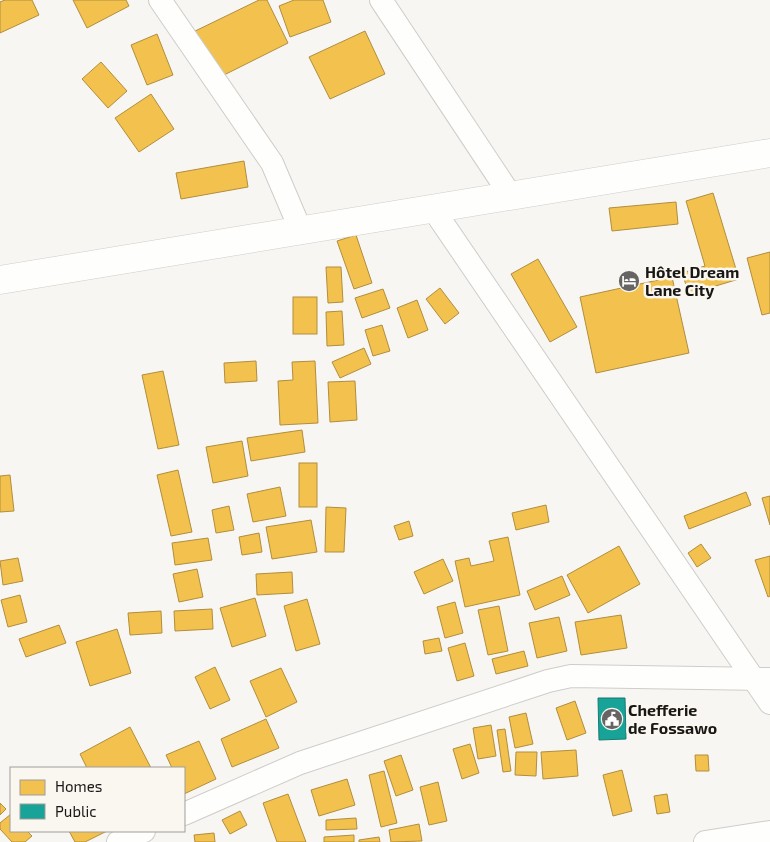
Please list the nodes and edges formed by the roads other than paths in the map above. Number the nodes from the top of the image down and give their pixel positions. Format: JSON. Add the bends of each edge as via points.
{"nodes":[{"id":1,"x":160,"y":0,"type":"edge"},
{"id":2,"x":381,"y":0,"type":"edge"},
{"id":3,"x":770,"y":153,"type":"edge"},
{"id":4,"x":511,"y":196,"type":"junction"},
{"id":5,"x":433,"y":209,"type":"junction"},
{"id":6,"x":301,"y":231,"type":"junction"},
{"id":7,"x":0,"y":280,"type":"edge"},
{"id":8,"x":762,"y":679,"type":"edge"},
{"id":9,"x":770,"y":703,"type":"edge"},
{"id":10,"x":185,"y":814,"type":"edge"},
{"id":11,"x":142,"y":832,"type":"edge"},
{"id":12,"x":770,"y":832,"type":"edge"},
{"id":13,"x":118,"y":842,"type":"edge"},
{"id":14,"x":705,"y":842,"type":"edge"}],
"edges":[{"from":1,"to":6,"type":"street","via":[[272,163]]},
{"from":2,"to":4,"type":"street"},
{"from":3,"to":4,"type":"street"},
{"from":4,"to":5,"type":"street"},
{"from":5,"to":6,"type":"street"},
{"from":5,"to":8,"type":"street"},
{"from":6,"to":7,"type":"street"},
{"from":8,"to":9,"type":"street"},
{"from":8,"to":10,"type":"street","via":[[571,676],[548,681],[300,763]]},
{"from":11,"to":13,"type":"street"},
{"from":12,"to":14,"type":"street"}]}
